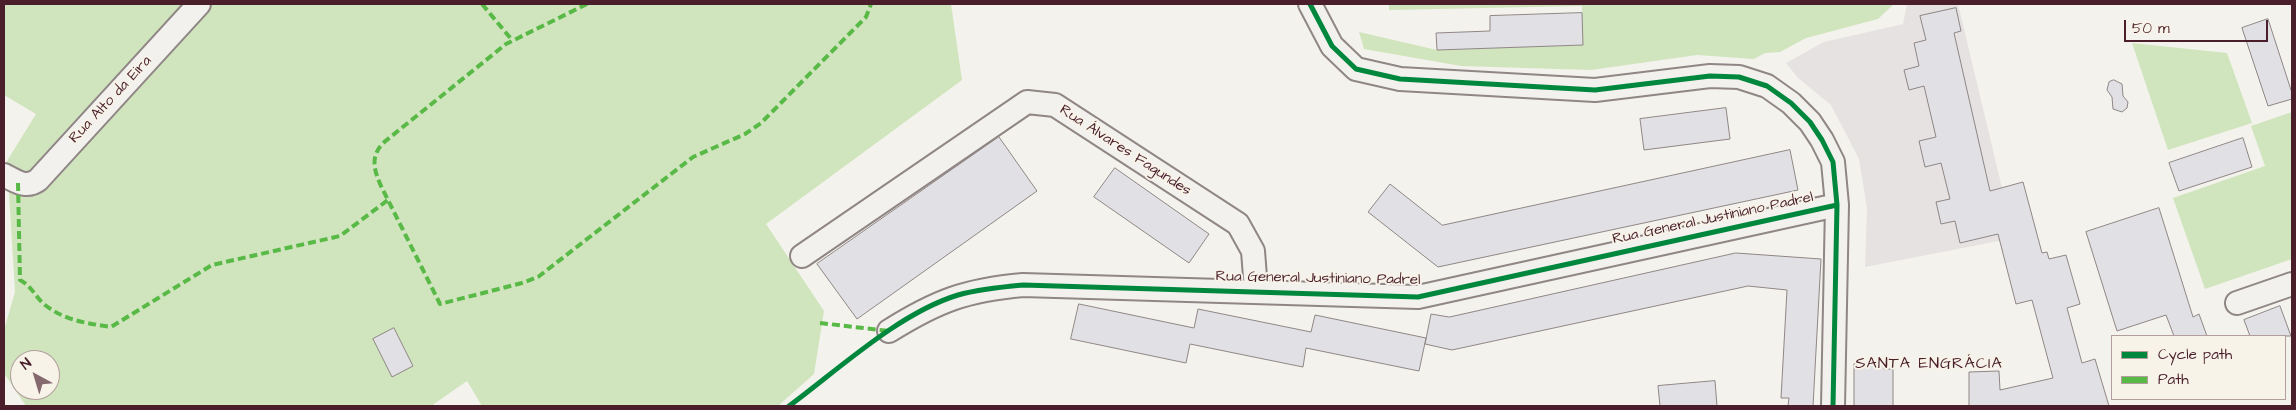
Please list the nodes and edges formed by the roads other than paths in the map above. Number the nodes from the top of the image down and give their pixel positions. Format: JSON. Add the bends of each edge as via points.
{"nodes":[{"id":1,"x":199,"y":4,"type":"edge"},
{"id":2,"x":1310,"y":4,"type":"edge"},
{"id":3,"x":11,"y":179,"type":"edge"},
{"id":4,"x":1838,"y":205,"type":"junction"},
{"id":5,"x":802,"y":256,"type":"dead end"},
{"id":6,"x":2292,"y":284,"type":"edge"},
{"id":7,"x":1256,"y":290,"type":"junction"},
{"id":8,"x":2237,"y":303,"type":"dead end"},
{"id":9,"x":889,"y":331,"type":"dead end"},
{"id":10,"x":1834,"y":406,"type":"edge"}],
"edges":[{"from":1,"to":3,"type":"street","name":"Rua Alto da Eira","via":[[38,180],[29,185]]},
{"from":2,"to":4,"type":"street","via":[[1332,46],[1356,69],[1400,79],[1595,90],[1710,76],[1739,76],[1767,86],[1810,122],[1822,140],[1833,162]]},
{"from":4,"to":7,"type":"street","name":"Rua General Justiniano Padrel","via":[[1418,297]]},
{"from":4,"to":10,"type":"street"},
{"from":5,"to":7,"type":"street","name":"Rua Álvares Fagundes","via":[[1026,102],[1054,105],[1238,224],[1253,251]]},
{"from":6,"to":8,"type":"street"},
{"from":7,"to":9,"type":"street","name":"Rua General Justiniano Padrel","via":[[1023,285],[992,288],[958,295]]}]}
